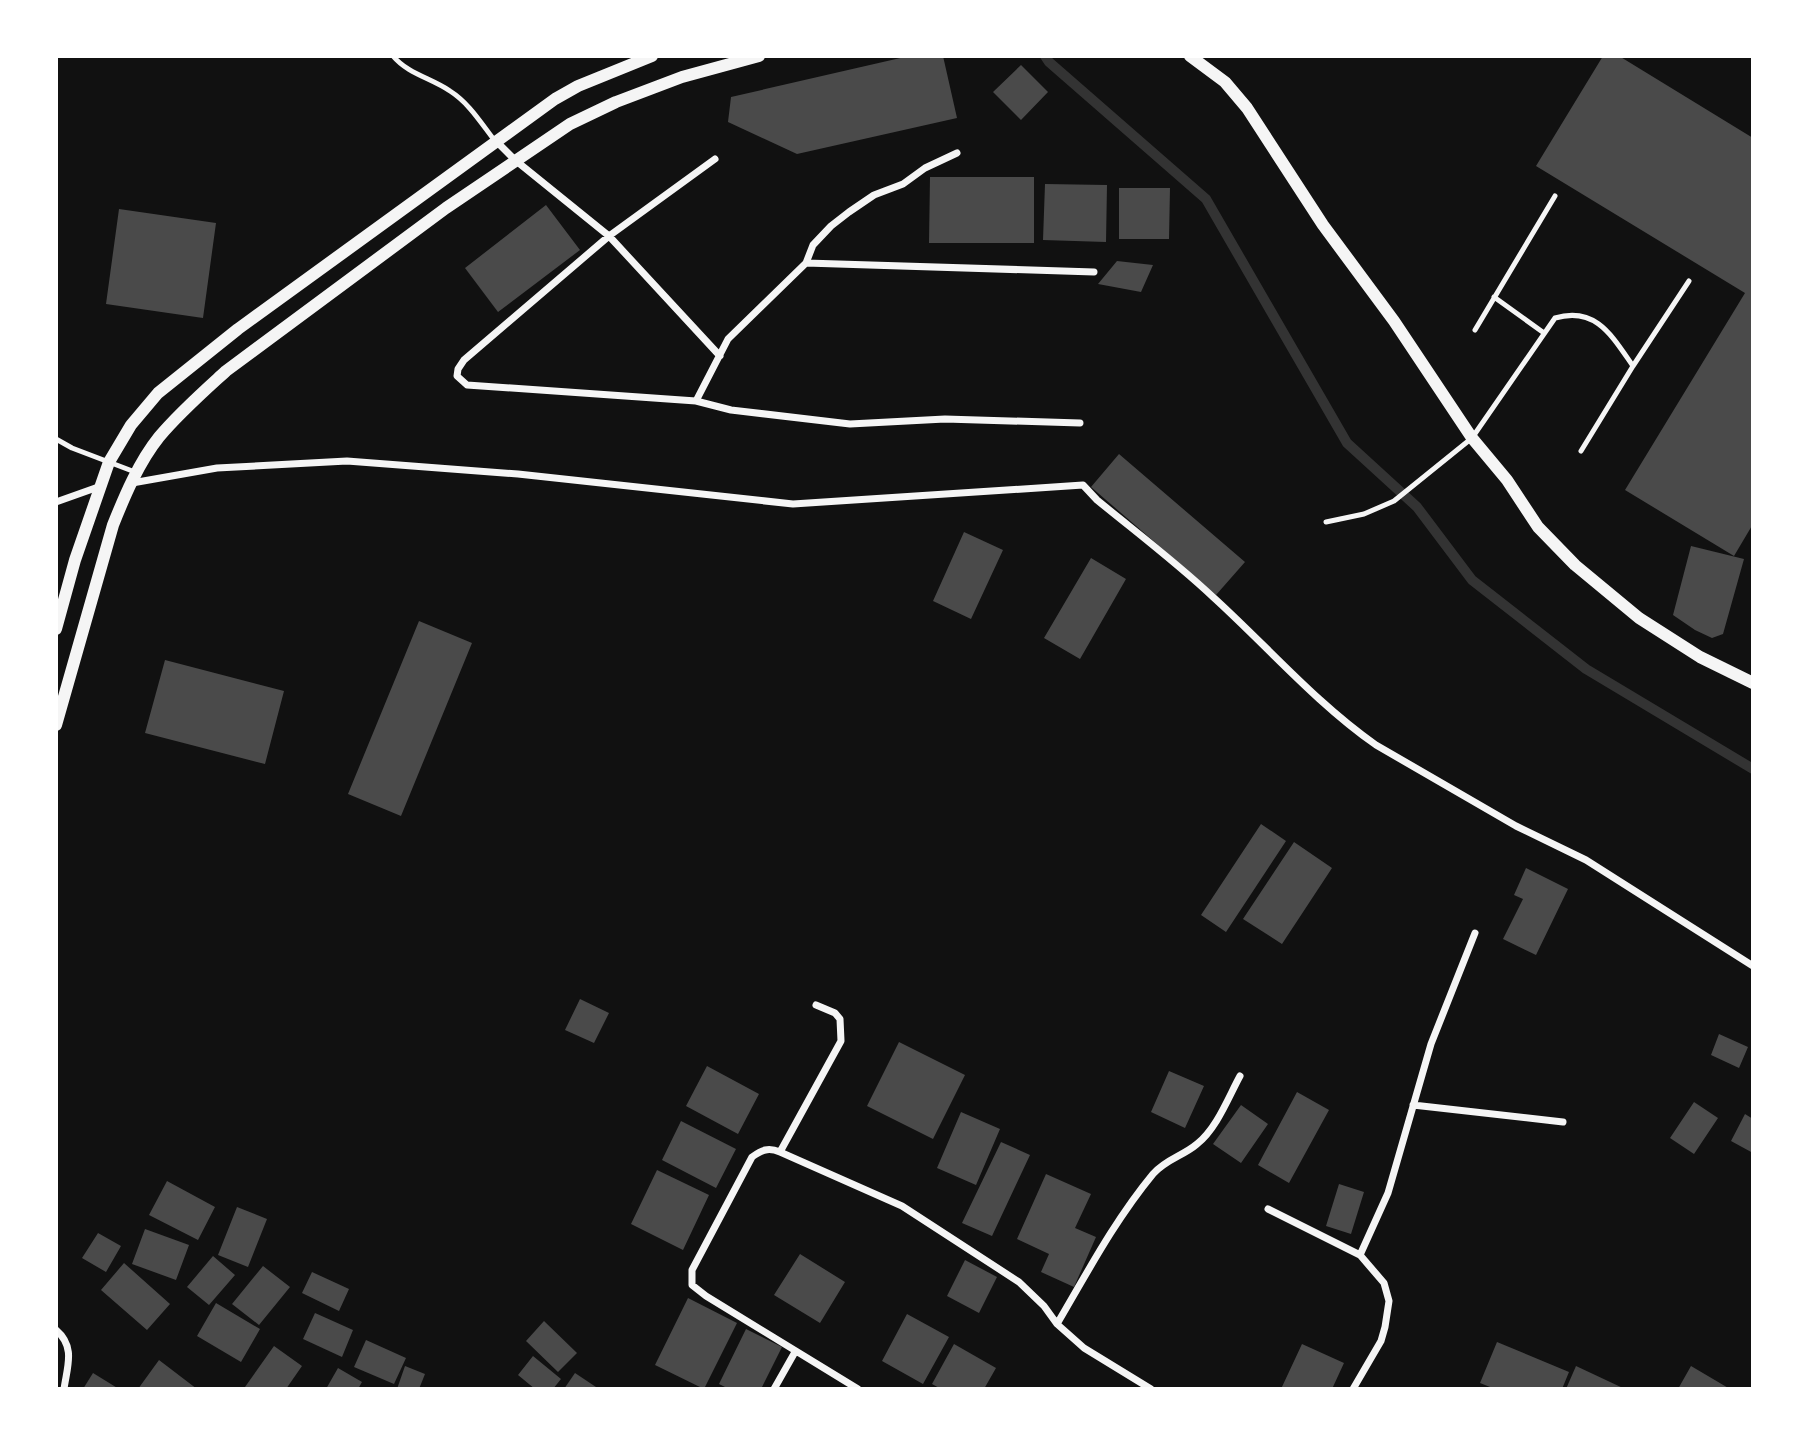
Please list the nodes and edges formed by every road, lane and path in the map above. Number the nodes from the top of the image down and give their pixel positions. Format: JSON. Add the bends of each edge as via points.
{"nodes":[{"id":1,"x":393,"y":56,"type":"edge"},
{"id":2,"x":652,"y":56,"type":"edge"},
{"id":3,"x":759,"y":56,"type":"edge"},
{"id":4,"x":1190,"y":56,"type":"edge"},
{"id":5,"x":495,"y":141,"type":"junction"},
{"id":6,"x":957,"y":153,"type":"dead end"},
{"id":7,"x":715,"y":159,"type":"dead end"},
{"id":8,"x":515,"y":160,"type":"junction"},
{"id":9,"x":1555,"y":195,"type":"dead end"},
{"id":10,"x":609,"y":236,"type":"junction"},
{"id":11,"x":806,"y":263,"type":"junction"},
{"id":12,"x":1094,"y":272,"type":"dead end"},
{"id":13,"x":1689,"y":281,"type":"dead end"},
{"id":14,"x":1494,"y":297,"type":"junction"},
{"id":15,"x":1475,"y":330,"type":"dead end"},
{"id":16,"x":1544,"y":333,"type":"junction"},
{"id":17,"x":720,"y":355,"type":"junction"},
{"id":18,"x":1633,"y":366,"type":"junction"},
{"id":19,"x":696,"y":401,"type":"junction"},
{"id":20,"x":1080,"y":423,"type":"dead end"},
{"id":21,"x":1472,"y":438,"type":"junction"},
{"id":22,"x":56,"y":439,"type":"edge"},
{"id":23,"x":1581,"y":451,"type":"dead end"},
{"id":24,"x":109,"y":463,"type":"junction"},
{"id":25,"x":134,"y":478,"type":"junction"},
{"id":26,"x":101,"y":486,"type":"junction"},
{"id":27,"x":56,"y":502,"type":"edge"},
{"id":28,"x":1326,"y":522,"type":"dead end"},
{"id":29,"x":56,"y":629,"type":"edge"},
{"id":30,"x":1753,"y":683,"type":"edge"},
{"id":31,"x":56,"y":725,"type":"edge"},
{"id":32,"x":1475,"y":933,"type":"dead end"},
{"id":33,"x":1753,"y":966,"type":"edge"},
{"id":34,"x":817,"y":1005,"type":"dead end"},
{"id":35,"x":1240,"y":1076,"type":"dead end"},
{"id":36,"x":1413,"y":1105,"type":"junction"},
{"id":37,"x":1563,"y":1122,"type":"dead end"},
{"id":38,"x":780,"y":1152,"type":"junction"},
{"id":39,"x":1268,"y":1209,"type":"dead end"},
{"id":40,"x":1360,"y":1255,"type":"junction"},
{"id":41,"x":1057,"y":1324,"type":"junction"},
{"id":42,"x":56,"y":1330,"type":"edge"},
{"id":43,"x":795,"y":1352,"type":"junction"},
{"id":44,"x":64,"y":1389,"type":"edge"},
{"id":45,"x":774,"y":1389,"type":"edge"},
{"id":46,"x":858,"y":1389,"type":"edge"},
{"id":47,"x":1151,"y":1389,"type":"edge"},
{"id":48,"x":1353,"y":1389,"type":"edge"}],
"edges":[{"from":1,"to":5,"type":"lane","via":[[411,72],[462,99]]},
{"from":2,"to":5,"type":"street","via":[[578,86]]},
{"from":3,"to":8,"type":"street","via":[[682,77],[616,102],[570,124]]},
{"from":4,"to":21,"type":"street","via":[[1225,82],[1247,107]]},
{"from":5,"to":8,"type":"street"},
{"from":5,"to":24,"type":"street","via":[[178,376],[131,425]]},
{"from":6,"to":11,"type":"street","via":[[849,212],[813,245]]},
{"from":7,"to":10,"type":"street"},
{"from":8,"to":10,"type":"street"},
{"from":8,"to":25,"type":"street","via":[[226,371],[159,438]]},
{"from":9,"to":14,"type":"lane"},
{"from":10,"to":17,"type":"street"},
{"from":10,"to":19,"type":"street","via":[[464,360],[457,376],[467,385]]},
{"from":11,"to":12,"type":"street"},
{"from":11,"to":17,"type":"street","via":[[728,339]]},
{"from":13,"to":18,"type":"lane"},
{"from":14,"to":15,"type":"lane"},
{"from":14,"to":16,"type":"lane"},
{"from":16,"to":18,"type":"lane","via":[[1555,318],[1571,313],[1592,319],[1616,341]]},
{"from":16,"to":21,"type":"lane"},
{"from":17,"to":19,"type":"street"},
{"from":18,"to":23,"type":"lane"},
{"from":19,"to":20,"type":"street","via":[[731,410],[850,424],[945,418]]},
{"from":21,"to":28,"type":"lane","via":[[1394,501],[1364,514]]},
{"from":21,"to":30,"type":"street","via":[[1538,527],[1606,592],[1690,650]]},
{"from":22,"to":24,"type":"lane"},
{"from":24,"to":25,"type":"lane"},
{"from":24,"to":26,"type":"street"},
{"from":25,"to":31,"type":"street","via":[[113,525]]},
{"from":25,"to":33,"type":"street","via":[[347,461],[793,504],[1083,485],[1212,595],[1355,730],[1516,826],[1586,860]]},
{"from":26,"to":27,"type":"street"},
{"from":26,"to":29,"type":"street"},
{"from":32,"to":36,"type":"street","via":[[1431,1044]]},
{"from":34,"to":38,"type":"street","via":[[840,1020],[841,1041]]},
{"from":35,"to":41,"type":"street","via":[[1200,1143],[1165,1162],[1115,1225]]},
{"from":36,"to":37,"type":"street"},
{"from":36,"to":40,"type":"street","via":[[1388,1193]]},
{"from":38,"to":41,"type":"street","via":[[902,1206],[1019,1282]]},
{"from":38,"to":43,"type":"street","via":[[763,1149],[752,1157],[690,1278],[706,1296]]},
{"from":39,"to":40,"type":"street"},
{"from":40,"to":48,"type":"street","via":[[1384,1283],[1389,1301],[1381,1341]]},
{"from":41,"to":47,"type":"street","via":[[1084,1348]]},
{"from":42,"to":44,"type":"street","via":[[65,1337],[70,1352]]},
{"from":43,"to":45,"type":"street"},
{"from":43,"to":46,"type":"street"}]}
